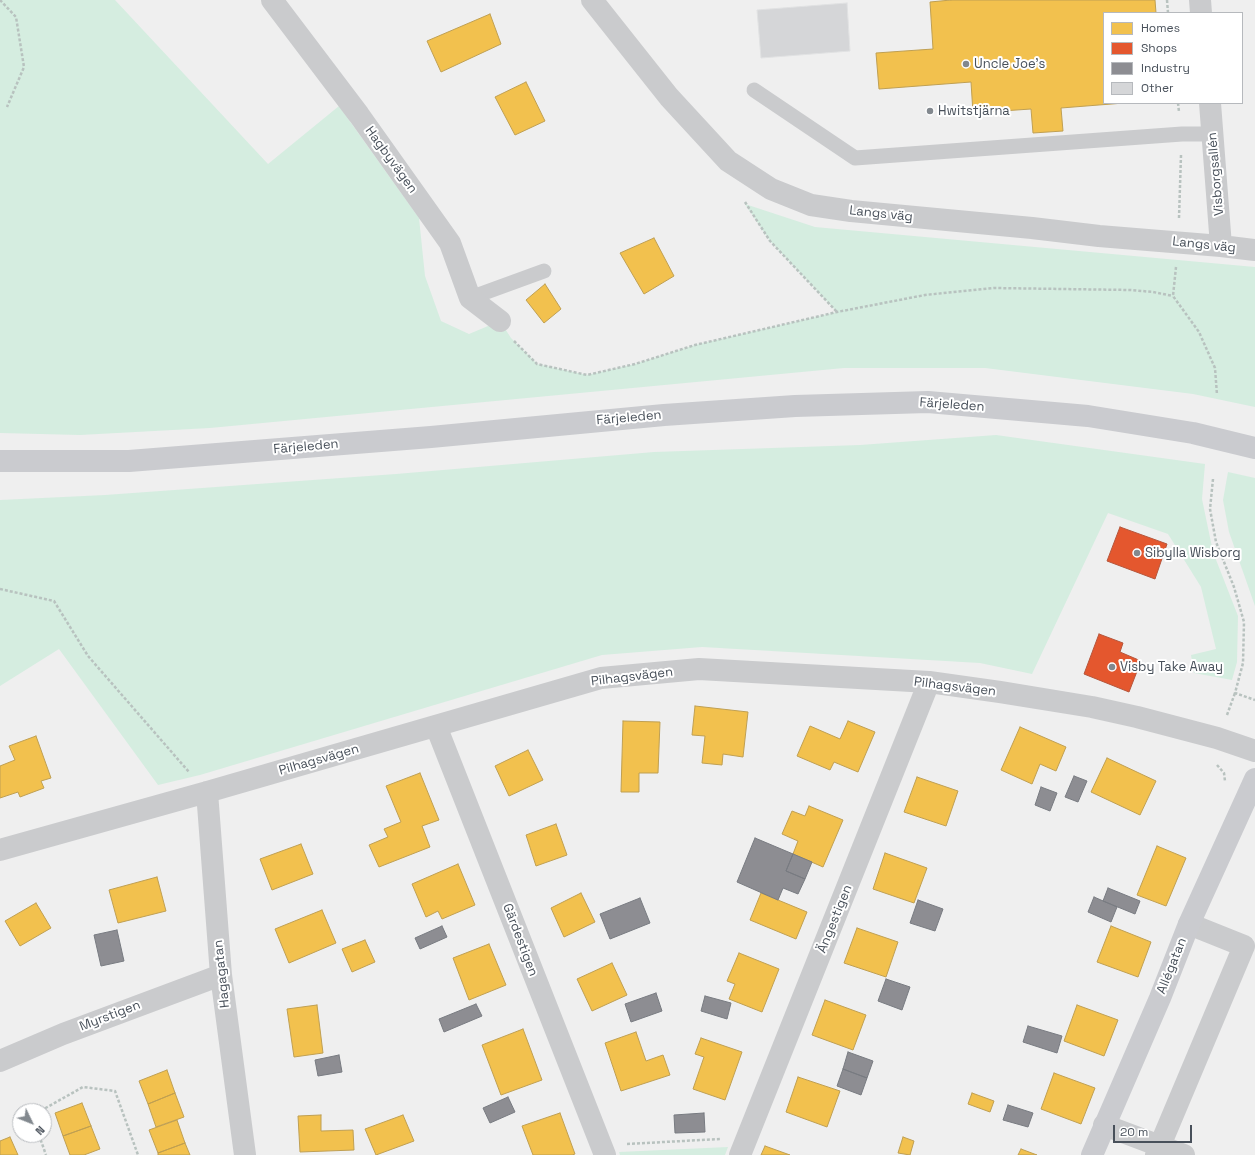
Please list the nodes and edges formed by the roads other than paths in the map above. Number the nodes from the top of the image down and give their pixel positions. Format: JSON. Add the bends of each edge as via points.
{"nodes":[{"id":1,"x":272,"y":0,"type":"edge"},
{"id":2,"x":592,"y":0,"type":"edge"},
{"id":3,"x":1200,"y":0,"type":"edge"},
{"id":4,"x":1201,"y":12,"type":"edge"},
{"id":5,"x":754,"y":90,"type":"dead end"},
{"id":6,"x":1210,"y":104,"type":"edge"},
{"id":7,"x":1213,"y":134,"type":"junction"},
{"id":8,"x":1221,"y":246,"type":"junction"},
{"id":9,"x":1255,"y":250,"type":"edge"},
{"id":10,"x":544,"y":271,"type":"dead end"},
{"id":11,"x":470,"y":298,"type":"junction"},
{"id":12,"x":500,"y":322,"type":"road end"},
{"id":13,"x":1255,"y":448,"type":"edge"},
{"id":14,"x":0,"y":461,"type":"edge"},
{"id":15,"x":929,"y":682,"type":"junction"},
{"id":16,"x":436,"y":726,"type":"junction"},
{"id":17,"x":1255,"y":751,"type":"edge"},
{"id":18,"x":1255,"y":779,"type":"edge"},
{"id":19,"x":208,"y":792,"type":"junction"},
{"id":20,"x":0,"y":850,"type":"edge"},
{"id":21,"x":1189,"y":924,"type":"junction"},
{"id":22,"x":221,"y":975,"type":"junction"},
{"id":23,"x":0,"y":1061,"type":"edge"},
{"id":24,"x":1104,"y":1125,"type":"junction"},
{"id":25,"x":743,"y":1146,"type":"edge"},
{"id":26,"x":603,"y":1150,"type":"edge"},
{"id":27,"x":1158,"y":1150,"type":"edge"},
{"id":28,"x":245,"y":1155,"type":"edge"},
{"id":29,"x":1092,"y":1155,"type":"edge"},
{"id":30,"x":1184,"y":1155,"type":"edge"}],
"edges":[{"from":1,"to":11,"type":"street","name":"Hagbyvägen","via":[[359,115],[450,243]]},
{"from":2,"to":8,"type":"street","name":"Langs väg","via":[[669,97],[728,161],[771,189],[811,205],[1099,236]]},
{"from":3,"to":4,"type":"street"},
{"from":5,"to":7,"type":"lane","via":[[855,158]]},
{"from":6,"to":7,"type":"street","name":"Visborgsallén"},
{"from":7,"to":8,"type":"street","name":"Visborgsallén"},
{"from":8,"to":9,"type":"street","name":"Langs väg"},
{"from":10,"to":11,"type":"lane"},
{"from":11,"to":12,"type":"street"},
{"from":13,"to":14,"type":"main road","name":"Färjeleden","via":[[1193,433],[1088,416],[928,402],[795,406],[664,415],[129,461]]},
{"from":15,"to":16,"type":"street","name":"Pilhagsvägen","via":[[700,669],[601,678]]},
{"from":15,"to":17,"type":"street","name":"Pilhagsvägen","via":[[1092,707],[1217,738]]},
{"from":15,"to":25,"type":"street","name":"Ängestigen"},
{"from":16,"to":19,"type":"street","name":"Pilhagsvägen"},
{"from":16,"to":26,"type":"street","name":"Gärdestigen"},
{"from":18,"to":21,"type":"main road","name":"Allégatan"},
{"from":19,"to":20,"type":"street","name":"Pilhagsvägen"},
{"from":19,"to":22,"type":"street","name":"Hagagatan"},
{"from":21,"to":24,"type":"main road","name":"Allégatan","via":[[1160,998]]},
{"from":21,"to":27,"type":"street","via":[[1244,946]]},
{"from":22,"to":23,"type":"street","name":"Myrstigen","via":[[62,1034]]},
{"from":22,"to":28,"type":"street","name":"Hagagatan"},
{"from":24,"to":27,"type":"street"},
{"from":24,"to":29,"type":"main road","name":"Allégatan"},
{"from":27,"to":30,"type":"street"}]}
